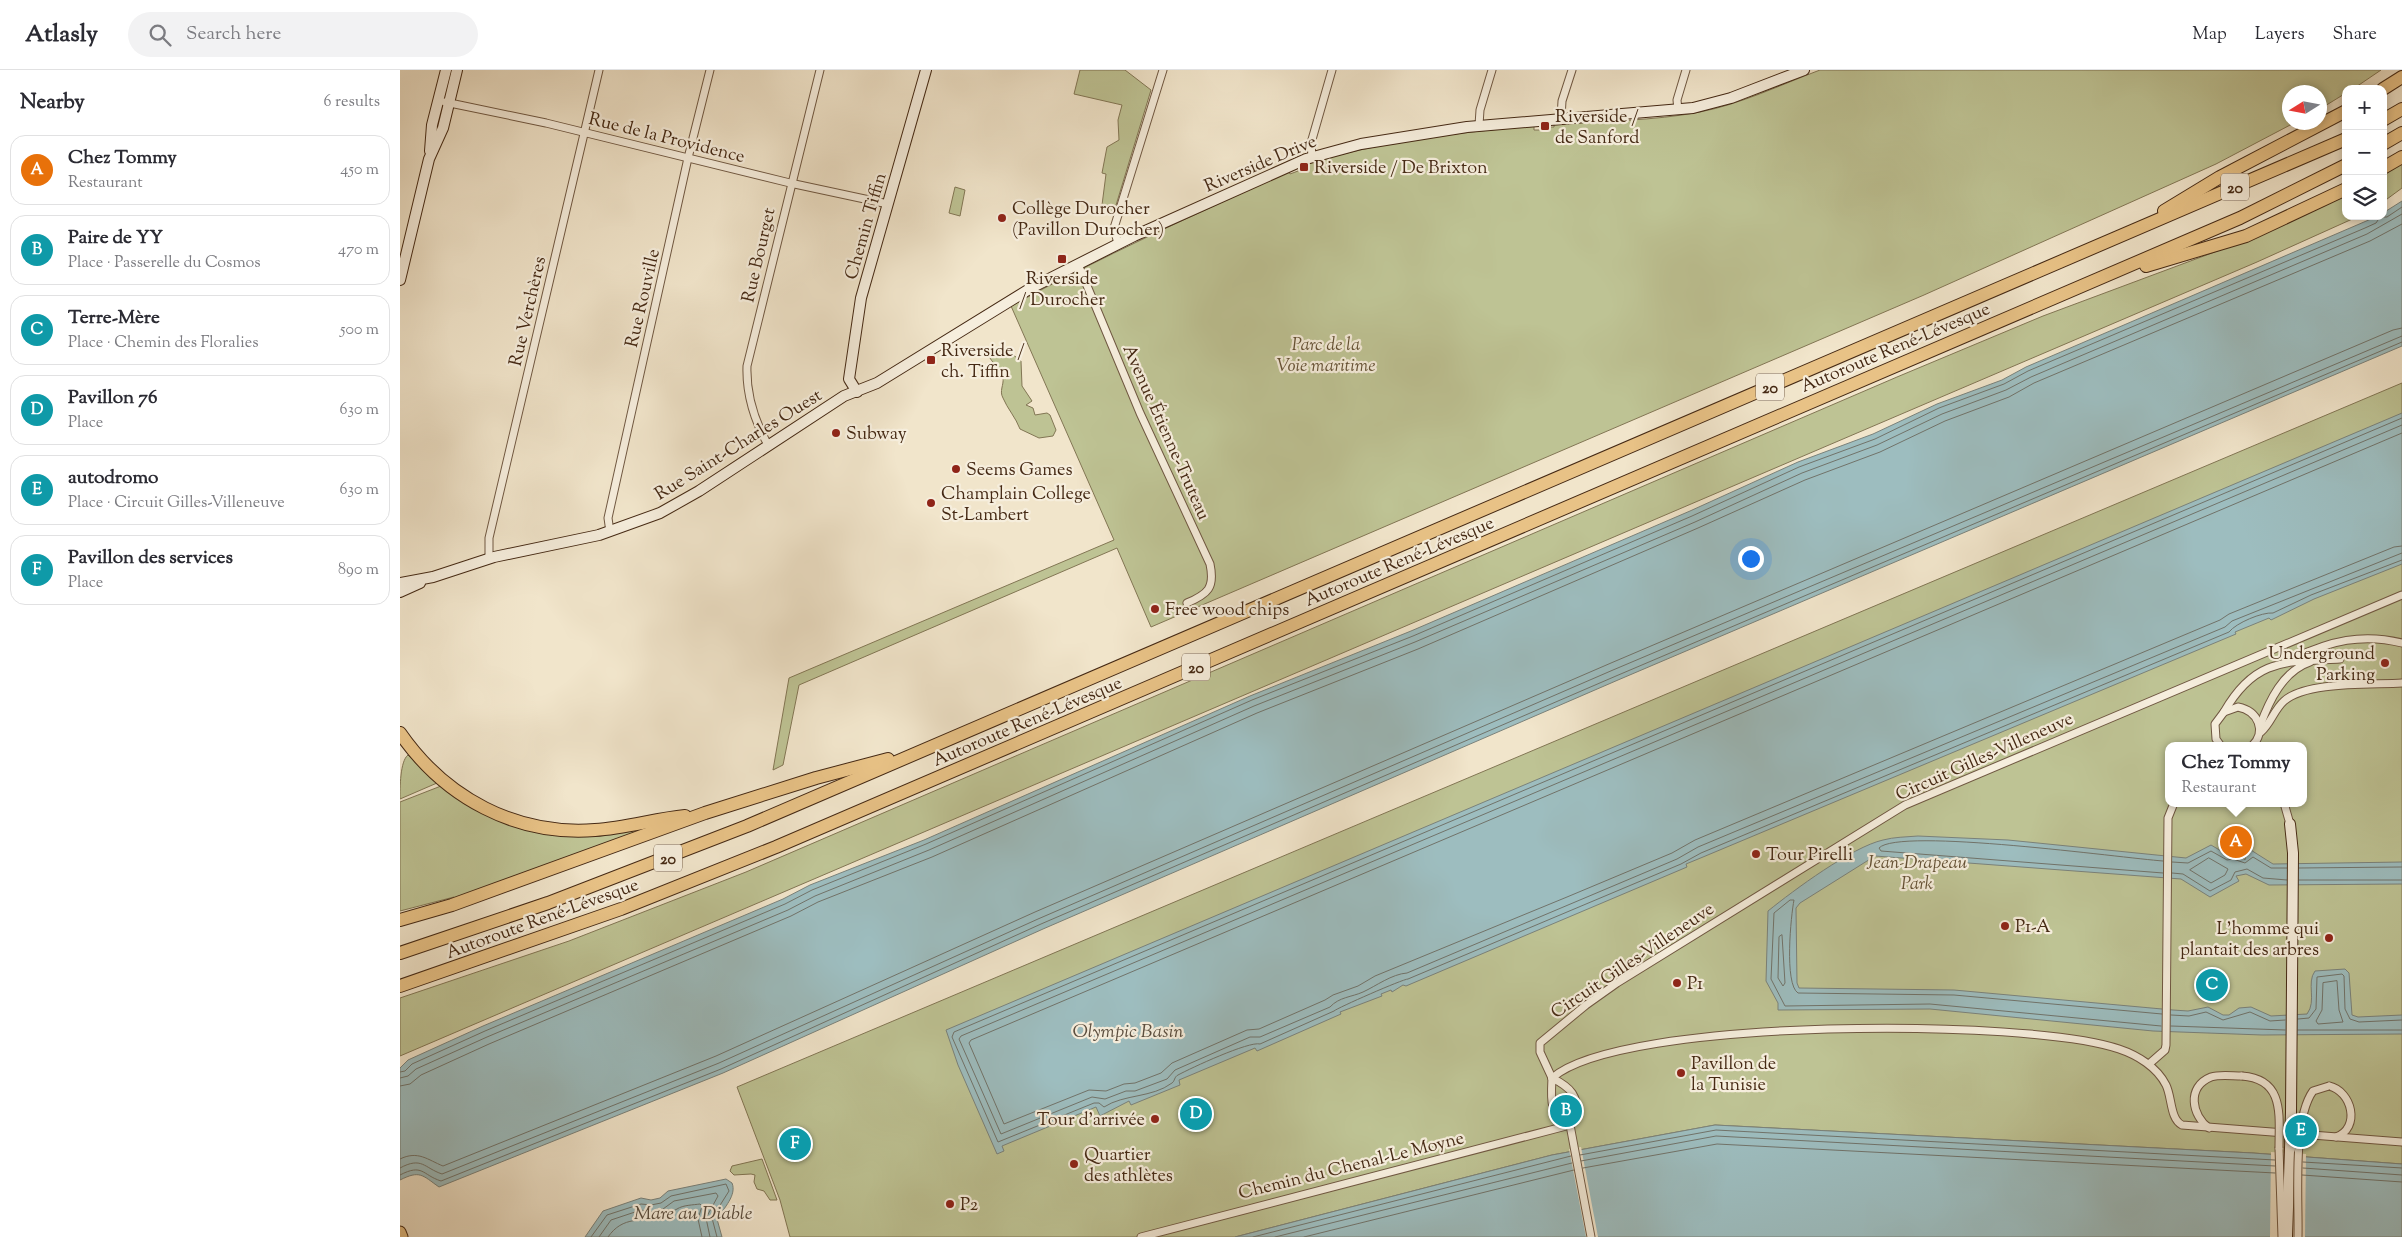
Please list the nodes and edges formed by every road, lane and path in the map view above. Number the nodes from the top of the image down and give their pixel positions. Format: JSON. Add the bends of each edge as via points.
{"nodes":[{"id":1,"x":446,"y":70,"type":"edge"},
{"id":2,"x":457,"y":70,"type":"edge"},
{"id":3,"x":599,"y":70,"type":"edge"},
{"id":4,"x":710,"y":70,"type":"edge"},
{"id":5,"x":820,"y":70,"type":"edge"},
{"id":6,"x":926,"y":70,"type":"edge"},
{"id":7,"x":1163,"y":70,"type":"edge"},
{"id":8,"x":1332,"y":70,"type":"edge"},
{"id":9,"x":1492,"y":70,"type":"edge"},
{"id":10,"x":1572,"y":70,"type":"edge"},
{"id":11,"x":1686,"y":70,"type":"edge"},
{"id":12,"x":1804,"y":70,"type":"edge"},
{"id":13,"x":2402,"y":77,"type":"edge"},
{"id":14,"x":2387,"y":86,"type":"edge"},
{"id":15,"x":438,"y":100,"type":"junction"},
{"id":16,"x":449,"y":103,"type":"junction"},
{"id":17,"x":2402,"y":109,"type":"edge"},
{"id":18,"x":1678,"y":110,"type":"junction"},
{"id":19,"x":2342,"y":113,"type":"edge"},
{"id":20,"x":1561,"y":118,"type":"junction"},
{"id":21,"x":2387,"y":118,"type":"edge"},
{"id":22,"x":1479,"y":125,"type":"junction"},
{"id":23,"x":584,"y":132,"type":"junction"},
{"id":24,"x":2402,"y":133,"type":"edge"},
{"id":25,"x":2342,"y":140,"type":"edge"},
{"id":26,"x":2387,"y":142,"type":"edge"},
{"id":27,"x":1312,"y":157,"type":"junction"},
{"id":28,"x":2402,"y":157,"type":"edge"},
{"id":29,"x":688,"y":158,"type":"junction"},
{"id":30,"x":429,"y":159,"type":"junction"},
{"id":31,"x":2387,"y":166,"type":"edge"},
{"id":32,"x":2342,"y":167,"type":"edge"},
{"id":33,"x":790,"y":183,"type":"junction"},
{"id":34,"x":2342,"y":191,"type":"edge"},
{"id":35,"x":888,"y":204,"type":"junction"},
{"id":36,"x":2123,"y":236,"type":"junction"},
{"id":37,"x":1118,"y":244,"type":"junction"},
{"id":38,"x":1078,"y":264,"type":"junction"},
{"id":39,"x":400,"y":280,"type":"edge"},
{"id":40,"x":2082,"y":286,"type":"junction"},
{"id":41,"x":857,"y":392,"type":"junction"},
{"id":42,"x":768,"y":445,"type":"junction"},
{"id":43,"x":610,"y":532,"type":"junction"},
{"id":44,"x":489,"y":559,"type":"junction"},
{"id":45,"x":433,"y":577,"type":"junction"},
{"id":46,"x":400,"y":583,"type":"edge"},
{"id":47,"x":400,"y":592,"type":"edge"},
{"id":48,"x":2402,"y":594,"type":"edge"},
{"id":49,"x":1187,"y":604,"type":"dead end"},
{"id":50,"x":2402,"y":643,"type":"edge"},
{"id":51,"x":2340,"y":659,"type":"dead end"},
{"id":52,"x":2323,"y":660,"type":"junction"},
{"id":53,"x":2288,"y":662,"type":"junction"},
{"id":54,"x":2402,"y":683,"type":"edge"},
{"id":55,"x":2224,"y":712,"type":"junction"},
{"id":56,"x":400,"y":733,"type":"edge"},
{"id":57,"x":2260,"y":736,"type":"edge"},
{"id":58,"x":2215,"y":742,"type":"edge"},
{"id":59,"x":929,"y":748,"type":"junction"},
{"id":60,"x":2172,"y":807,"type":"edge"},
{"id":61,"x":2285,"y":807,"type":"edge"},
{"id":62,"x":705,"y":813,"type":"junction"},
{"id":63,"x":2290,"y":824,"type":"joint"},
{"id":64,"x":400,"y":920,"type":"edge"},
{"id":65,"x":400,"y":954,"type":"edge"},
{"id":66,"x":400,"y":986,"type":"edge"},
{"id":67,"x":2149,"y":1064,"type":"junction"},
{"id":68,"x":1552,"y":1078,"type":"junction"},
{"id":69,"x":1570,"y":1125,"type":"junction"},
{"id":70,"x":2210,"y":1129,"type":"junction"},
{"id":71,"x":2332,"y":1138,"type":"junction"},
{"id":72,"x":2402,"y":1142,"type":"edge"},
{"id":73,"x":400,"y":1232,"type":"edge"},
{"id":74,"x":402,"y":1237,"type":"edge"},
{"id":75,"x":1141,"y":1237,"type":"edge"},
{"id":76,"x":1591,"y":1237,"type":"edge"},
{"id":77,"x":2282,"y":1237,"type":"edge"},
{"id":78,"x":2287,"y":1237,"type":"edge"},
{"id":79,"x":2298,"y":1237,"type":"edge"}],
"edges":[{"from":1,"to":15,"type":"street"},
{"from":2,"to":16,"type":"street"},
{"from":3,"to":23,"type":"street","name":"Rue Verchères"},
{"from":4,"to":29,"type":"street","name":"Rue Rouville"},
{"from":5,"to":33,"type":"street","name":"Rue Bourget"},
{"from":6,"to":35,"type":"street","name":"Chemin Tiffin"},
{"from":7,"to":37,"type":"street","via":[[1114,228]]},
{"from":8,"to":27,"type":"street","via":[[1311,144]]},
{"from":9,"to":22,"type":"street"},
{"from":10,"to":20,"type":"street","via":[[1562,101]]},
{"from":11,"to":18,"type":"street","via":[[1677,100]]},
{"from":12,"to":18,"type":"street","name":"Riverside Drive","via":[[1722,101]]},
{"from":13,"to":14,"type":"highway"},
{"from":15,"to":16,"type":"street","name":"Rue de la Providence"},
{"from":15,"to":30,"type":"street"},
{"from":16,"to":23,"type":"street","name":"Rue de la Providence"},
{"from":16,"to":30,"type":"street","via":[[443,128]]},
{"from":17,"to":21,"type":"highway"},
{"from":18,"to":20,"type":"street","name":"Riverside Drive"},
{"from":19,"to":36,"type":"highway","via":[[2220,177]]},
{"from":20,"to":22,"type":"street","name":"Riverside Drive"},
{"from":22,"to":27,"type":"street","name":"Riverside Drive","via":[[1394,138]]},
{"from":23,"to":29,"type":"street","name":"Rue de la Providence"},
{"from":23,"to":44,"type":"street","name":"Rue Verchères","via":[[489,538]]},
{"from":24,"to":26,"type":"highway"},
{"from":25,"to":36,"type":"highway","name":"Autoroute René-Lévesque","number":"20"},
{"from":27,"to":37,"type":"street","name":"Riverside Drive"},
{"from":28,"to":31,"type":"highway"},
{"from":29,"to":33,"type":"street","name":"Rue de la Providence"},
{"from":29,"to":43,"type":"street","name":"Rue Rouville","via":[[608,518]]},
{"from":30,"to":39,"type":"street"},
{"from":32,"to":40,"type":"highway","name":"Autoroute René-Lévesque","number":"20","via":[[2256,211]]},
{"from":33,"to":35,"type":"street","name":"Rue de la Providence"},
{"from":33,"to":42,"type":"street","name":"Rue Bourget","via":[[747,366],[746,384],[752,409]]},
{"from":34,"to":40,"type":"highway","via":[[2246,236]]},
{"from":35,"to":41,"type":"street","name":"Chemin Tiffin","via":[[860,305],[849,379]]},
{"from":36,"to":59,"type":"highway","name":"Autoroute René-Lévesque","number":"20"},
{"from":37,"to":38,"type":"street","name":"Riverside Drive"},
{"from":38,"to":41,"type":"street","name":"Riverside Drive","via":[[1006,303],[873,386]]},
{"from":38,"to":49,"type":"street","name":"Avenue Étienne-Truteau","via":[[1140,413],[1210,564],[1208,591]]},
{"from":40,"to":66,"type":"highway","name":"Autoroute René-Lévesque","number":"20","via":[[776,847],[606,915]]},
{"from":41,"to":42,"type":"street","name":"Rue Saint-Charles Ouest","via":[[834,402]]},
{"from":42,"to":43,"type":"street","name":"Rue Saint-Charles Ouest","via":[[673,506]]},
{"from":43,"to":44,"type":"street","name":"Rue Saint-Charles Ouest"},
{"from":44,"to":45,"type":"street","name":"Rue Saint-Charles Ouest"},
{"from":45,"to":46,"type":"street","name":"Rue Saint-Charles Ouest"},
{"from":45,"to":47,"type":"street","name":"Rue Saint-Charles Ouest"},
{"from":48,"to":68,"type":"street","name":"Circuit Gilles-Villeneuve","via":[[1905,805],[1586,1005],[1540,1043],[1540,1052]]},
{"from":50,"to":53,"type":"street","via":[[2374,638],[2347,639],[2324,645]]},
{"from":51,"to":52,"type":"street"},
{"from":52,"to":53,"type":"street"},
{"from":52,"to":57,"type":"street","via":[[2298,668],[2282,684],[2269,704]]},
{"from":53,"to":55,"type":"street","via":[[2249,680]]},
{"from":54,"to":57,"type":"street","via":[[2301,690],[2281,704]]},
{"from":55,"to":57,"type":"street","via":[[2230,708],[2246,708],[2257,719]]},
{"from":55,"to":58,"type":"street","via":[[2215,724]]},
{"from":56,"to":62,"type":"highway","via":[[449,787],[484,809],[528,825],[595,830]]},
{"from":59,"to":62,"type":"highway","via":[[816,778]]},
{"from":59,"to":65,"type":"highway","name":"Autoroute René-Lévesque","number":"20","via":[[623,876]]},
{"from":60,"to":67,"type":"street","via":[[2168,818],[2166,1045],[2165,1050]]},
{"from":61,"to":63,"type":"street"},
{"from":62,"to":64,"type":"highway","via":[[468,899]]},
{"from":63,"to":78,"type":"street","bridge":true,"via":[[2293,862]]},
{"from":67,"to":68,"type":"street","via":[[2119,1049],[2096,1043],[2022,1034],[1942,1030],[1781,1030],[1707,1036],[1637,1048],[1585,1061],[1560,1071]]},
{"from":67,"to":70,"type":"street","via":[[2166,1084],[2178,1122],[2187,1127]]},
{"from":68,"to":69,"type":"street","via":[[1554,1114],[1561,1122]]},
{"from":68,"to":69,"type":"street","via":[[1574,1093],[1578,1110]]},
{"from":69,"to":75,"type":"street","name":"Chemin du Chenal-Le Moyne"},
{"from":69,"to":76,"type":"street"},
{"from":70,"to":71,"type":"street"},
{"from":70,"to":77,"type":"street","bridge":true,"via":[[2194,1109],[2197,1090],[2203,1082],[2211,1077],[2242,1076],[2262,1080],[2271,1088],[2276,1098]]},
{"from":71,"to":72,"type":"street"},
{"from":71,"to":79,"type":"street","bridge":true,"via":[[2345,1132],[2351,1119],[2345,1095],[2329,1086],[2313,1090],[2303,1113]]},
{"from":73,"to":74,"type":"main road"}]}
